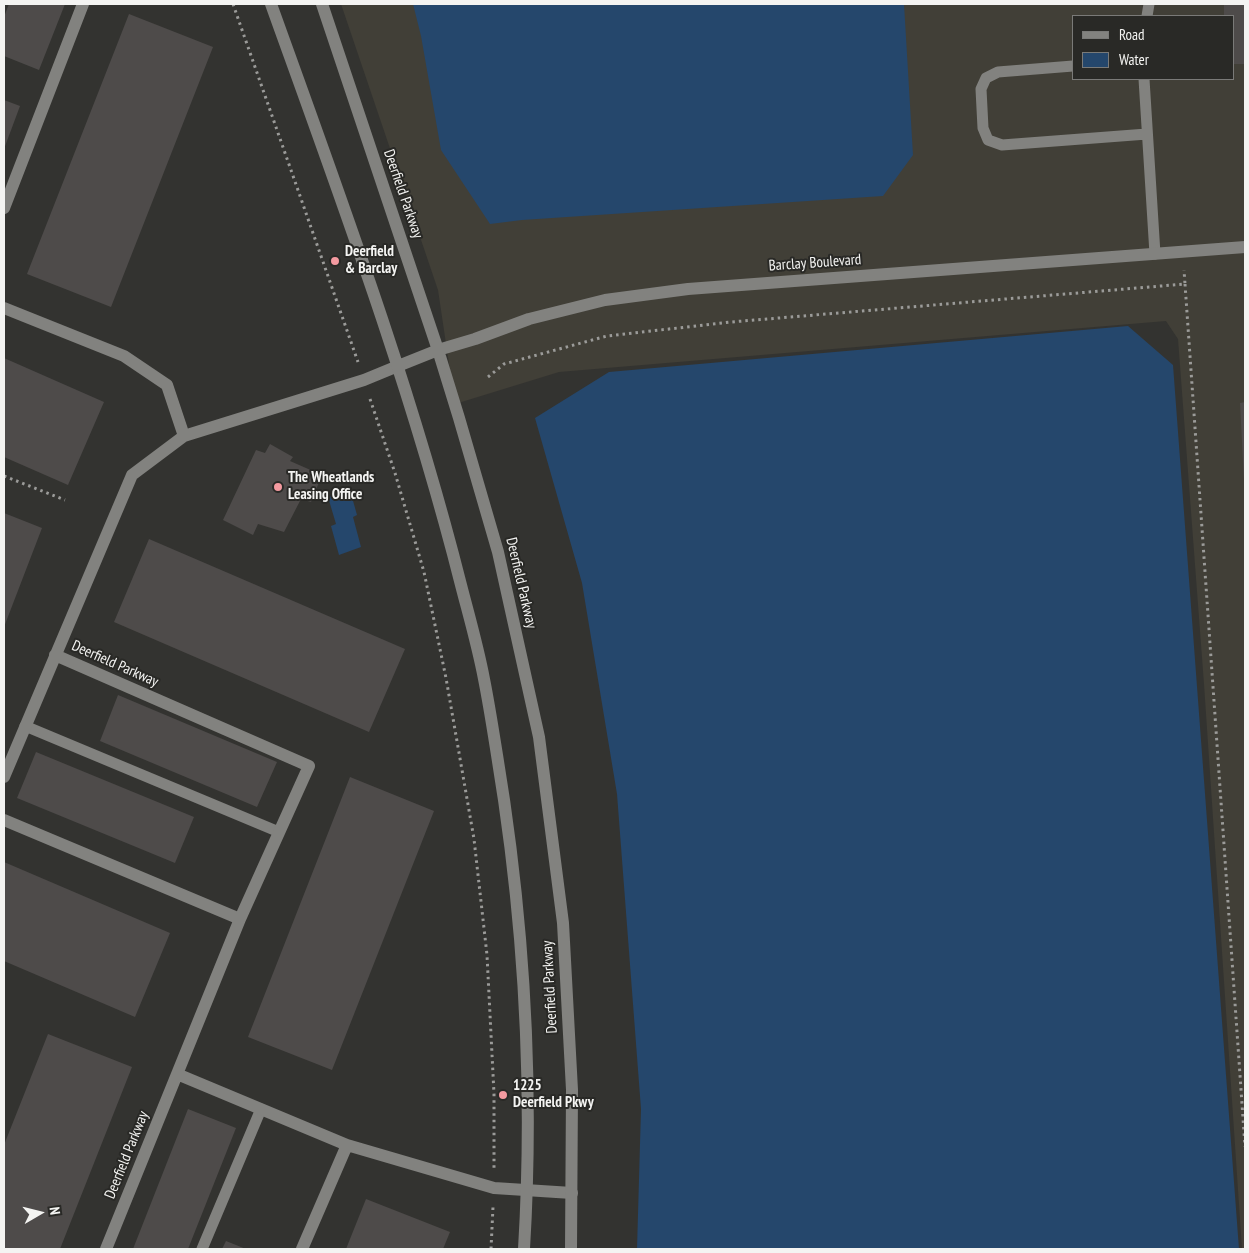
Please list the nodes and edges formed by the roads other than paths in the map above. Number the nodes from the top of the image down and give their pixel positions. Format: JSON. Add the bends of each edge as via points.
{"nodes":[{"id":1,"x":83,"y":4,"type":"edge"},
{"id":2,"x":271,"y":4,"type":"edge"},
{"id":3,"x":322,"y":4,"type":"edge"},
{"id":4,"x":1072,"y":66,"type":"edge"},
{"id":5,"x":1144,"y":80,"type":"edge"},
{"id":6,"x":1147,"y":134,"type":"junction"},
{"id":7,"x":4,"y":208,"type":"edge"},
{"id":8,"x":1245,"y":247,"type":"edge"},
{"id":9,"x":1155,"y":254,"type":"junction"},
{"id":10,"x":4,"y":308,"type":"edge"},
{"id":11,"x":438,"y":350,"type":"junction"},
{"id":12,"x":398,"y":366,"type":"junction"},
{"id":13,"x":184,"y":436,"type":"junction"},
{"id":14,"x":55,"y":656,"type":"junction"},
{"id":15,"x":25,"y":726,"type":"junction"},
{"id":16,"x":4,"y":777,"type":"edge"},
{"id":17,"x":4,"y":820,"type":"edge"},
{"id":18,"x":279,"y":832,"type":"junction"},
{"id":19,"x":240,"y":919,"type":"junction"},
{"id":20,"x":177,"y":1074,"type":"junction"},
{"id":21,"x":262,"y":1109,"type":"junction"},
{"id":22,"x":347,"y":1145,"type":"junction"},
{"id":23,"x":527,"y":1190,"type":"junction"},
{"id":24,"x":572,"y":1193,"type":"junction"},
{"id":25,"x":106,"y":1249,"type":"edge"},
{"id":26,"x":202,"y":1249,"type":"edge"},
{"id":27,"x":302,"y":1249,"type":"edge"},
{"id":28,"x":524,"y":1249,"type":"edge"},
{"id":29,"x":571,"y":1249,"type":"edge"}],
"edges":[{"from":1,"to":7,"type":"street"},
{"from":2,"to":12,"type":"street","name":"Deerfield Parkway"},
{"from":3,"to":11,"type":"street","name":"Deerfield Parkway"},
{"from":4,"to":6,"type":"lane","via":[[998,72],[986,78],[981,89],[983,128],[988,140],[1002,145]]},
{"from":5,"to":6,"type":"lane"},
{"from":6,"to":9,"type":"lane"},
{"from":8,"to":9,"type":"street","name":"Barclay Boulevard"},
{"from":9,"to":11,"type":"street","name":"Barclay Boulevard","via":[[688,289],[606,300],[528,318]]},
{"from":10,"to":13,"type":"street","via":[[124,356],[167,385]]},
{"from":11,"to":12,"type":"street","name":"Barclay Boulevard"},
{"from":11,"to":24,"type":"street","name":"Deerfield Parkway","via":[[498,552],[539,738],[562,923],[572,1090]]},
{"from":12,"to":13,"type":"street","name":"Deerfield Parkway","via":[[364,380]]},
{"from":12,"to":23,"type":"street","name":"Deerfield Parkway","via":[[442,510],[484,678],[508,822],[522,950],[527,1036]]},
{"from":13,"to":14,"type":"street","name":"Deerfield Parkway","via":[[132,474]]},
{"from":14,"to":15,"type":"street","name":"Deerfield Parkway"},
{"from":14,"to":18,"type":"street","name":"Deerfield Parkway","via":[[309,766]]},
{"from":15,"to":16,"type":"street","name":"Deerfield Parkway"},
{"from":15,"to":18,"type":"lane"},
{"from":17,"to":19,"type":"street"},
{"from":18,"to":19,"type":"street","name":"Deerfield Parkway"},
{"from":19,"to":20,"type":"street","name":"Deerfield Parkway"},
{"from":20,"to":21,"type":"street"},
{"from":20,"to":25,"type":"street","name":"Deerfield Parkway"},
{"from":21,"to":22,"type":"street"},
{"from":21,"to":26,"type":"lane"},
{"from":22,"to":23,"type":"street","via":[[494,1188]]},
{"from":22,"to":27,"type":"street"},
{"from":23,"to":24,"type":"street"},
{"from":23,"to":28,"type":"street","name":"Deerfield Parkway"},
{"from":24,"to":29,"type":"street","name":"Deerfield Parkway"}]}
